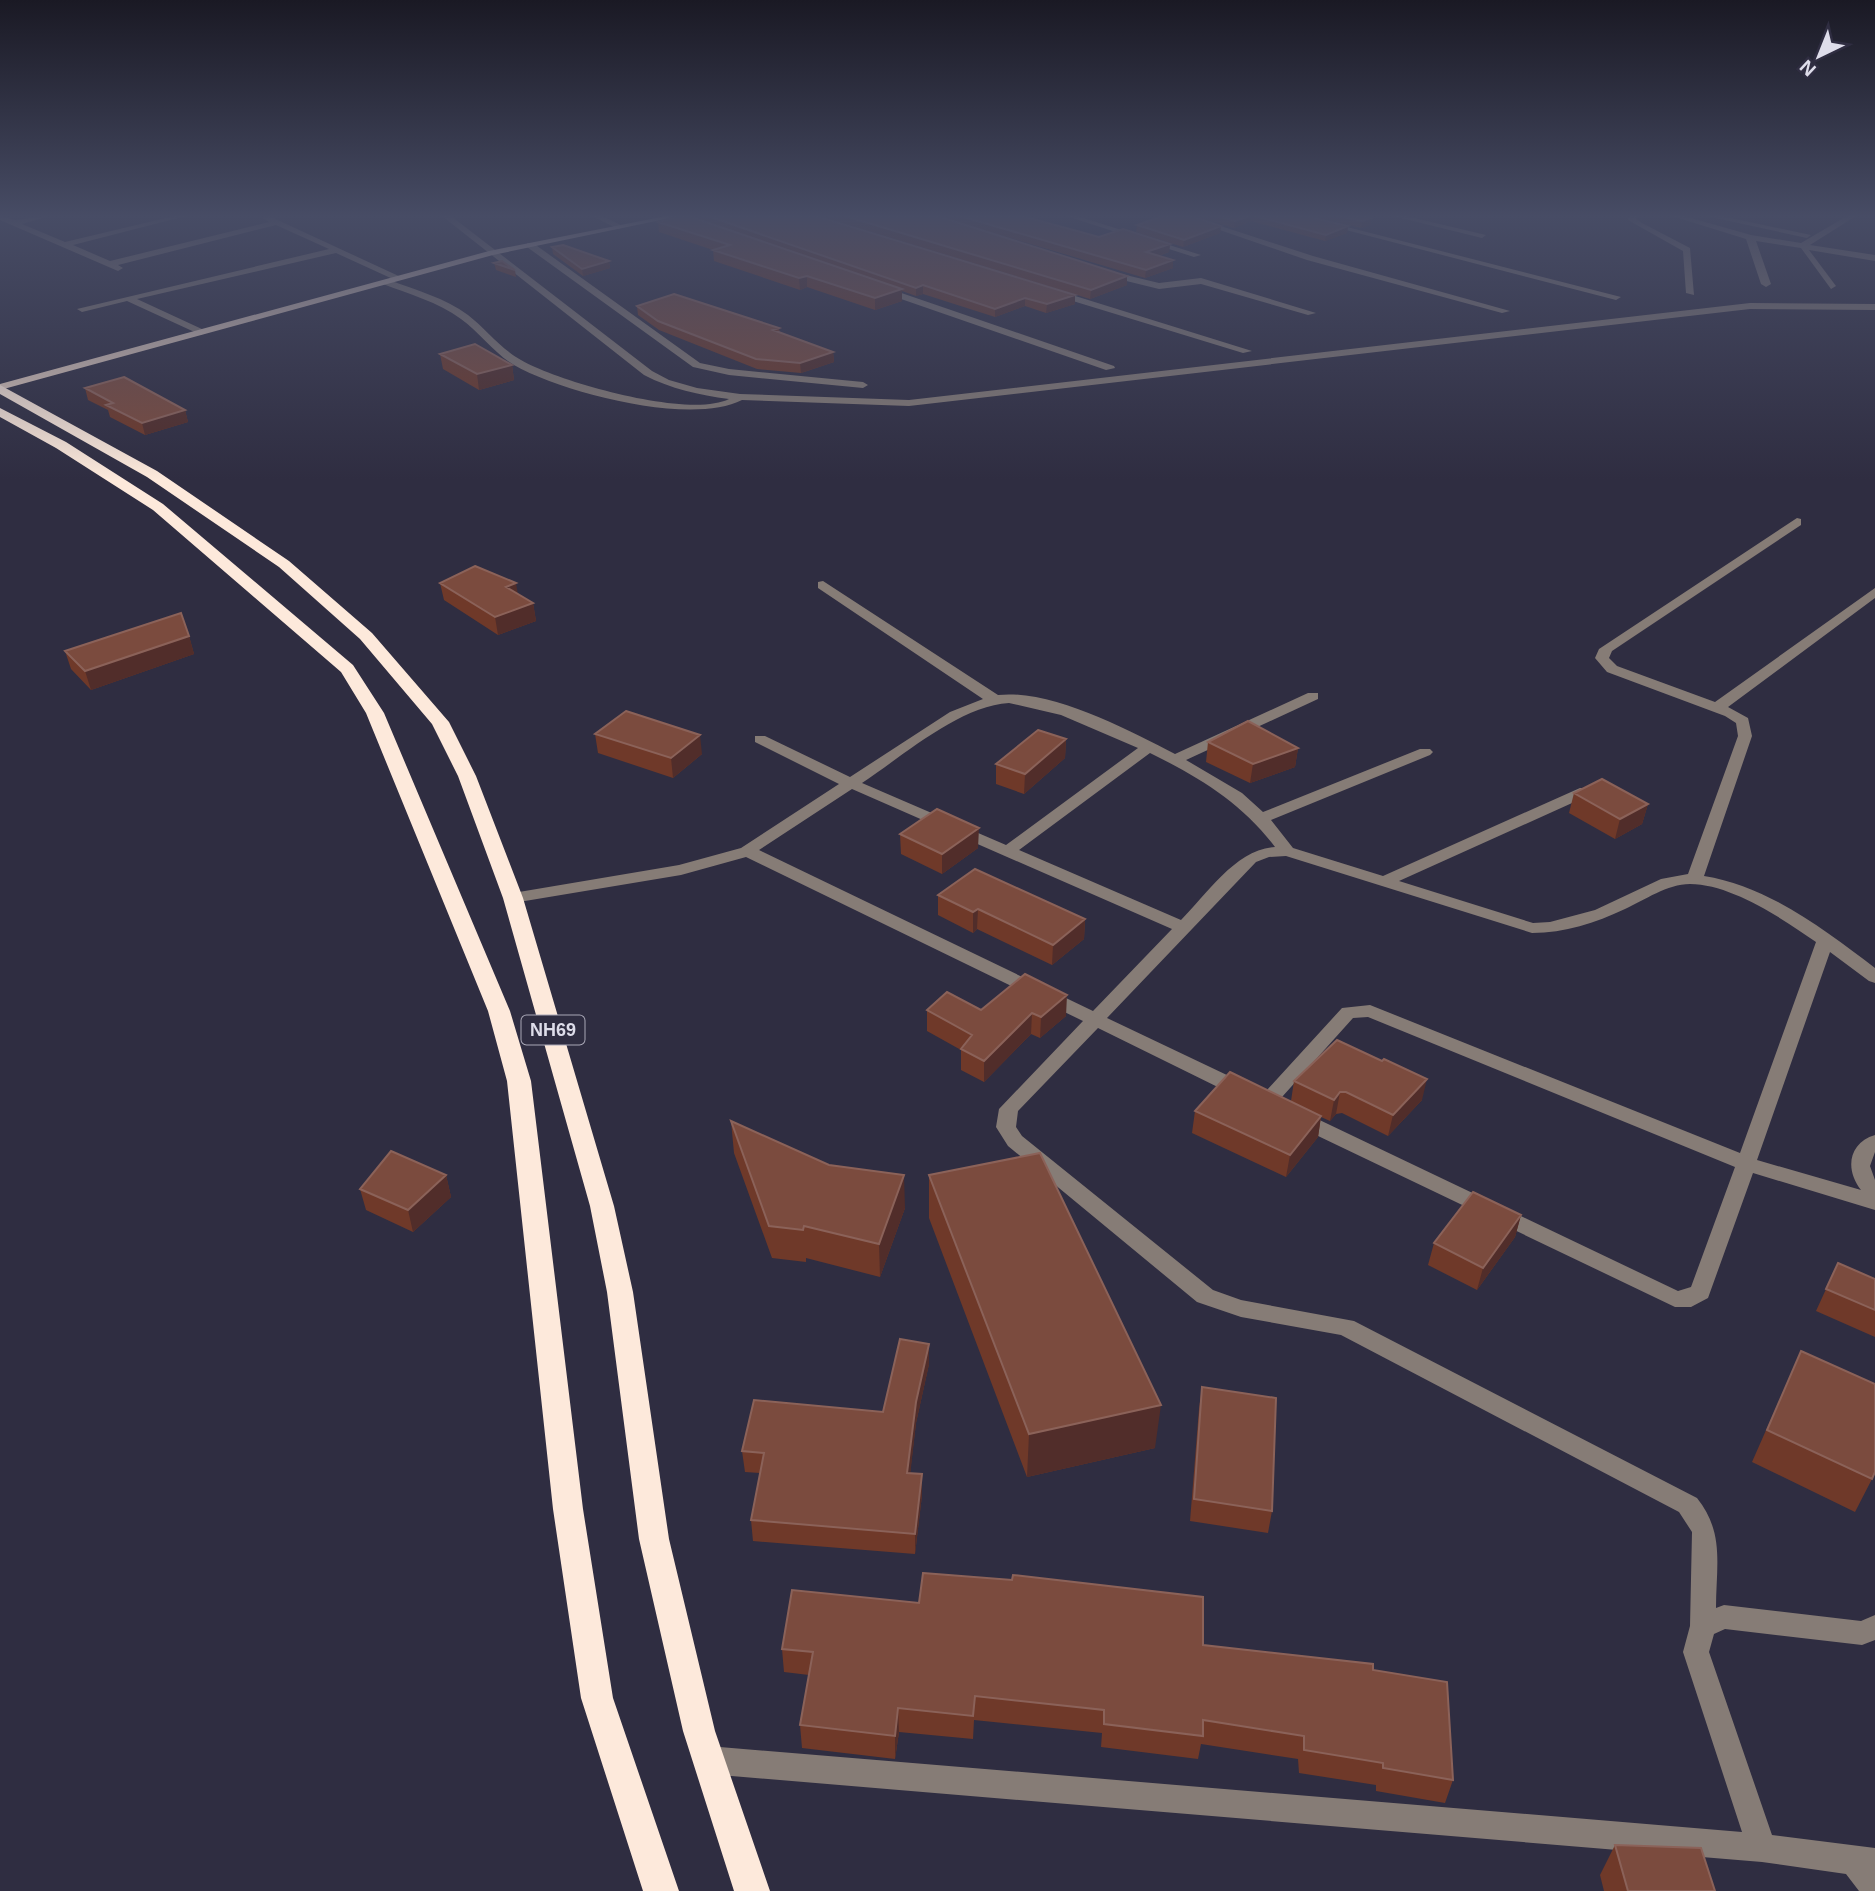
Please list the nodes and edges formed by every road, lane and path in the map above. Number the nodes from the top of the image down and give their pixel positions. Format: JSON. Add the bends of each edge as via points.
{"nodes":[{"id":1,"x":101,"y":304,"type":"edge"},
{"id":2,"x":141,"y":304,"type":"edge"},
{"id":3,"x":304,"y":304,"type":"edge"},
{"id":4,"x":437,"y":304,"type":"edge"},
{"id":5,"x":562,"y":304,"type":"edge"},
{"id":6,"x":612,"y":304,"type":"edge"},
{"id":7,"x":926,"y":304,"type":"edge"},
{"id":8,"x":1095,"y":304,"type":"edge"},
{"id":9,"x":1281,"y":304,"type":"edge"},
{"id":10,"x":1480,"y":304,"type":"edge"},
{"id":11,"x":1875,"y":307,"type":"edge"},
{"id":12,"x":82,"y":309,"type":"dead end"},
{"id":13,"x":1505,"y":311,"type":"dead end"},
{"id":14,"x":1311,"y":313,"type":"dead end"},
{"id":15,"x":201,"y":332,"type":"junction"},
{"id":16,"x":1247,"y":351,"type":"dead end"},
{"id":17,"x":1110,"y":368,"type":"dead end"},
{"id":18,"x":863,"y":385,"type":"dead end"},
{"id":19,"x":0,"y":388,"type":"edge"},
{"id":20,"x":740,"y":397,"type":"junction"},
{"id":21,"x":0,"y":412,"type":"edge"},
{"id":22,"x":1797,"y":522,"type":"dead end"},
{"id":23,"x":823,"y":585,"type":"dead end"},
{"id":24,"x":1875,"y":592,"type":"edge"},
{"id":25,"x":366,"y":664,"type":"junction"},
{"id":26,"x":1313,"y":695,"type":"dead end"},
{"id":27,"x":995,"y":700,"type":"junction"},
{"id":28,"x":1717,"y":708,"type":"junction"},
{"id":29,"x":760,"y":739,"type":"dead end"},
{"id":30,"x":1147,"y":748,"type":"junction"},
{"id":31,"x":1425,"y":752,"type":"dead end"},
{"id":32,"x":1174,"y":760,"type":"junction"},
{"id":33,"x":848,"y":782,"type":"junction"},
{"id":34,"x":1587,"y":791,"type":"edge"},
{"id":35,"x":1261,"y":818,"type":"junction"},
{"id":36,"x":747,"y":851,"type":"junction"},
{"id":37,"x":1008,"y":851,"type":"junction"},
{"id":38,"x":1287,"y":851,"type":"junction"},
{"id":39,"x":1695,"y":877,"type":"junction"},
{"id":40,"x":1385,"y":881,"type":"junction"},
{"id":41,"x":513,"y":898,"type":"junction"},
{"id":42,"x":1182,"y":927,"type":"junction"},
{"id":43,"x":1826,"y":939,"type":"junction"},
{"id":44,"x":1875,"y":978,"type":"edge"},
{"id":45,"x":1094,"y":1021,"type":"junction"},
{"id":46,"x":1266,"y":1102,"type":"junction"},
{"id":47,"x":1875,"y":1142,"type":"edge"},
{"id":48,"x":1748,"y":1164,"type":"junction"},
{"id":49,"x":1875,"y":1191,"type":"edge"},
{"id":50,"x":1875,"y":1202,"type":"edge"},
{"id":51,"x":1703,"y":1626,"type":"junction"},
{"id":52,"x":1875,"y":1627,"type":"edge"},
{"id":53,"x":708,"y":1760,"type":"junction"},
{"id":54,"x":1762,"y":1847,"type":"junction"},
{"id":55,"x":1865,"y":1862,"type":"edge"},
{"id":56,"x":1875,"y":1888,"type":"edge"},
{"id":57,"x":661,"y":1891,"type":"edge"},
{"id":58,"x":752,"y":1891,"type":"edge"}],
"edges":[{"from":1,"to":12,"type":"street"},
{"from":2,"to":15,"type":"street"},
{"from":3,"to":15,"type":"main road"},
{"from":4,"to":20,"type":"street","via":[[461,315],[516,362],[552,379],[609,395],[707,409],[729,405]]},
{"from":5,"to":20,"type":"street","via":[[665,383]]},
{"from":6,"to":18,"type":"street","via":[[697,365]]},
{"from":7,"to":17,"type":"street"},
{"from":8,"to":16,"type":"street"},
{"from":9,"to":14,"type":"street"},
{"from":10,"to":13,"type":"street"},
{"from":11,"to":20,"type":"street","via":[[1750,306],[909,403]]},
{"from":15,"to":19,"type":"main road"},
{"from":19,"to":25,"type":"highway","number":"NH69","via":[[152,474],[284,564],[366,636]]},
{"from":21,"to":25,"type":"highway","number":"NH69","via":[[158,507]]},
{"from":22,"to":28,"type":"street","via":[[1606,649],[1602,658],[1612,668]]},
{"from":23,"to":27,"type":"street"},
{"from":24,"to":28,"type":"street"},
{"from":25,"to":41,"type":"highway","number":"NH69","via":[[440,722],[467,776]]},
{"from":25,"to":57,"type":"highway","number":"NH69","via":[[375,713],[499,1010],[519,1081],[568,1509],[597,1698]]},
{"from":26,"to":32,"type":"street"},
{"from":27,"to":30,"type":"street","via":[[1048,705]]},
{"from":27,"to":33,"type":"street","via":[[955,715]]},
{"from":28,"to":39,"type":"street","via":[[1743,721],[1745,736]]},
{"from":29,"to":33,"type":"street"},
{"from":30,"to":32,"type":"street"},
{"from":30,"to":37,"type":"street"},
{"from":31,"to":35,"type":"street"},
{"from":32,"to":35,"type":"street","via":[[1236,796]]},
{"from":33,"to":36,"type":"street"},
{"from":33,"to":37,"type":"street"},
{"from":34,"to":40,"type":"street"},
{"from":35,"to":38,"type":"street"},
{"from":36,"to":41,"type":"street","via":[[681,870]]},
{"from":36,"to":45,"type":"street"},
{"from":37,"to":42,"type":"street"},
{"from":38,"to":40,"type":"street"},
{"from":38,"to":42,"type":"street","via":[[1250,859]]},
{"from":39,"to":40,"type":"street","via":[[1671,881],[1574,925],[1554,929],[1532,928]]},
{"from":39,"to":43,"type":"street","via":[[1742,892]]},
{"from":41,"to":53,"type":"highway","number":"NH69","via":[[602,1206],[620,1292],[654,1539]]},
{"from":42,"to":45,"type":"street"},
{"from":43,"to":44,"type":"street"},
{"from":43,"to":48,"type":"street"},
{"from":45,"to":46,"type":"street"},
{"from":45,"to":51,"type":"street","via":[[1009,1109],[1006,1127],[1015,1141],[1205,1296],[1234,1310],[1346,1327],[1688,1505],[1704,1532]]},
{"from":46,"to":48,"type":"street","via":[[1348,1012],[1370,1011]]},
{"from":46,"to":48,"type":"street","via":[[1675,1299],[1691,1299],[1700,1292]]},
{"from":47,"to":49,"type":"street","via":[[1861,1156],[1858,1170]]},
{"from":48,"to":50,"type":"street"},
{"from":51,"to":52,"type":"street","via":[[1724,1617],[1862,1633]]},
{"from":51,"to":54,"type":"street","via":[[1696,1652]]},
{"from":53,"to":54,"type":"street"},
{"from":53,"to":58,"type":"highway","number":"NH69"},
{"from":54,"to":55,"type":"street"},
{"from":55,"to":56,"type":"street"}]}
